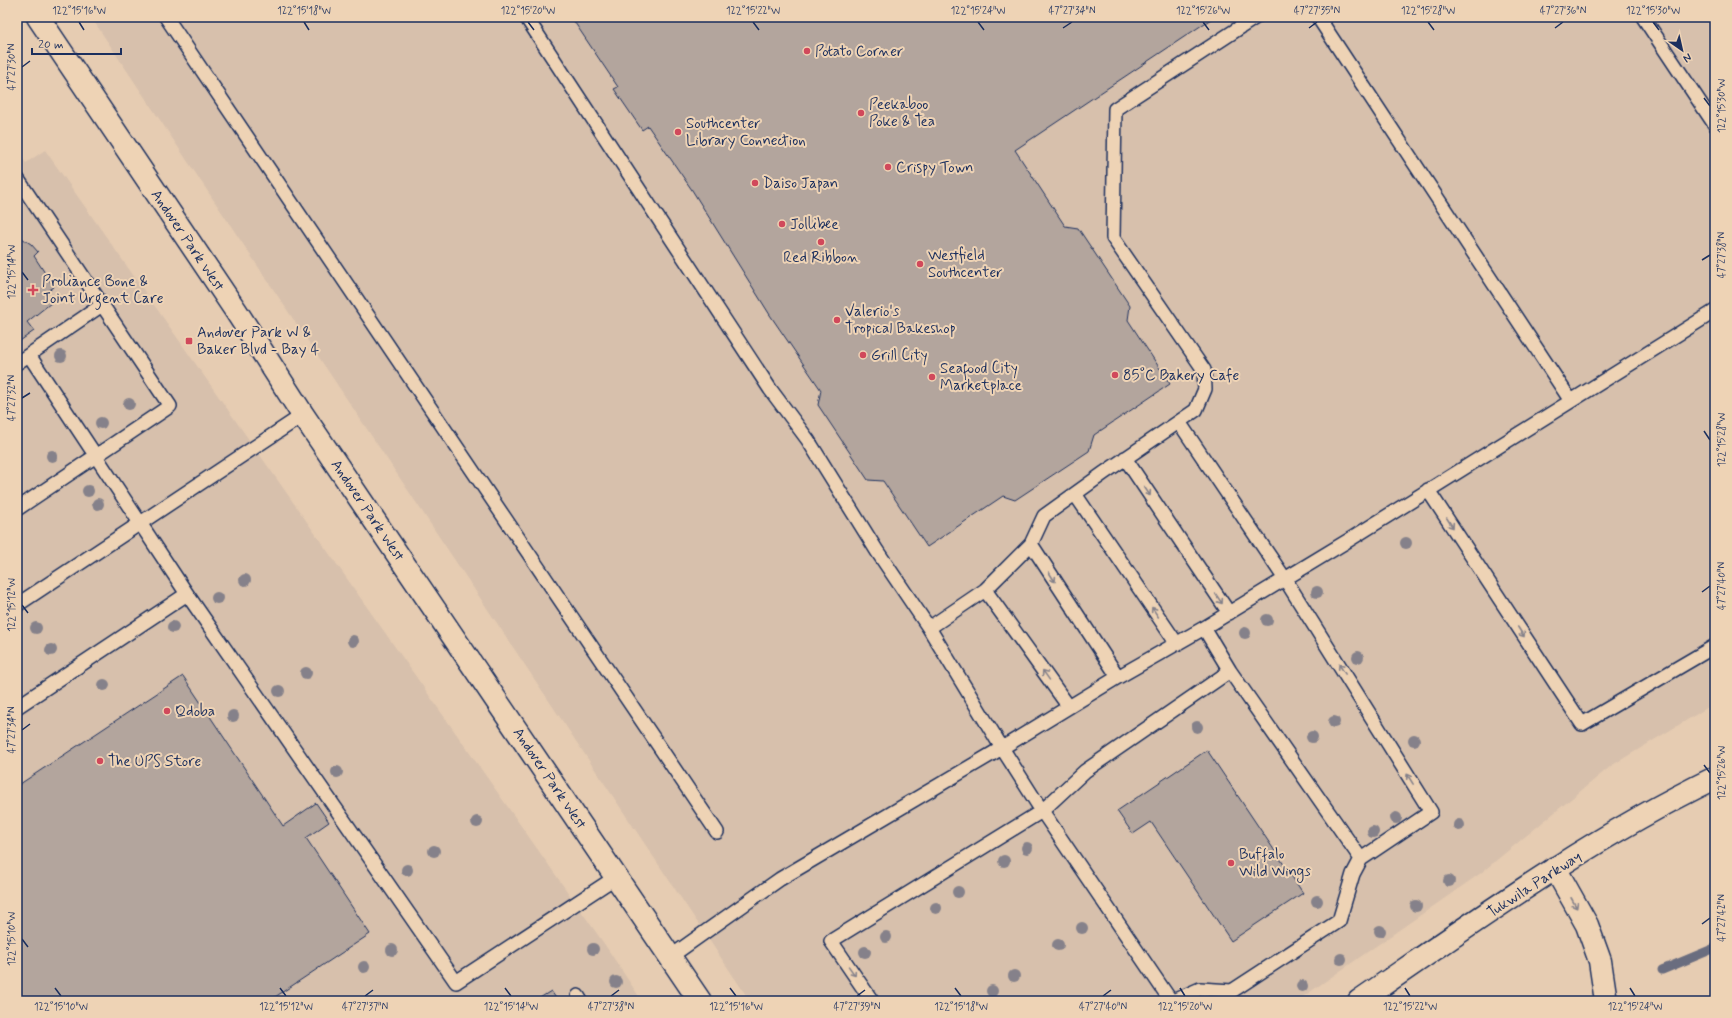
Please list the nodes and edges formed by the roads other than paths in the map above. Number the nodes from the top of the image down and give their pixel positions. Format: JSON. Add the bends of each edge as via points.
{"nodes":[{"id":1,"x":38,"y":17,"type":"edge"},
{"id":2,"x":166,"y":17,"type":"edge"},
{"id":3,"x":526,"y":17,"type":"edge"},
{"id":4,"x":1256,"y":17,"type":"edge"},
{"id":5,"x":1318,"y":17,"type":"edge"},
{"id":6,"x":1642,"y":17,"type":"edge"},
{"id":7,"x":1715,"y":125,"type":"edge"},
{"id":8,"x":17,"y":178,"type":"edge"},
{"id":9,"x":102,"y":305,"type":"junction"},
{"id":10,"x":1715,"y":312,"type":"edge"},
{"id":11,"x":29,"y":354,"type":"junction"},
{"id":12,"x":17,"y":363,"type":"edge"},
{"id":13,"x":1571,"y":401,"type":"junction"},
{"id":14,"x":303,"y":415,"type":"junction"},
{"id":15,"x":1179,"y":422,"type":"junction"},
{"id":16,"x":96,"y":455,"type":"junction"},
{"id":17,"x":1125,"y":458,"type":"junction"},
{"id":18,"x":1428,"y":490,"type":"junction"},
{"id":19,"x":1075,"y":494,"type":"junction"},
{"id":20,"x":18,"y":505,"type":"edge"},
{"id":21,"x":140,"y":524,"type":"junction"},
{"id":22,"x":1031,"y":544,"type":"junction"},
{"id":23,"x":1285,"y":579,"type":"junction"},
{"id":24,"x":985,"y":590,"type":"junction"},
{"id":25,"x":187,"y":594,"type":"junction"},
{"id":26,"x":17,"y":606,"type":"edge"},
{"id":27,"x":1229,"y":613,"type":"junction"},
{"id":28,"x":929,"y":628,"type":"junction"},
{"id":29,"x":1204,"y":628,"type":"junction"},
{"id":30,"x":1177,"y":644,"type":"junction"},
{"id":31,"x":1715,"y":646,"type":"edge"},
{"id":32,"x":1230,"y":671,"type":"junction"},
{"id":33,"x":1118,"y":677,"type":"junction"},
{"id":34,"x":17,"y":707,"type":"edge"},
{"id":35,"x":1069,"y":707,"type":"junction"},
{"id":36,"x":1002,"y":748,"type":"junction"},
{"id":37,"x":1715,"y":778,"type":"edge"},
{"id":38,"x":1042,"y":811,"type":"junction"},
{"id":39,"x":717,"y":832,"type":"dead end"},
{"id":40,"x":1361,"y":859,"type":"junction"},
{"id":41,"x":1556,"y":868,"type":"junction"},
{"id":42,"x":616,"y":877,"type":"junction"},
{"id":43,"x":670,"y":957,"type":"junction"},
{"id":44,"x":700,"y":1001,"type":"edge"},
{"id":45,"x":872,"y":1001,"type":"edge"},
{"id":46,"x":1172,"y":1001,"type":"edge"},
{"id":47,"x":1359,"y":1001,"type":"edge"},
{"id":48,"x":1606,"y":1001,"type":"edge"}],
"edges":[{"from":1,"to":14,"type":"main road","name":"Andover Park West"},
{"from":2,"to":39,"type":"lane"},
{"from":3,"to":28,"type":"lane","via":[[770,389],[808,440],[877,551]]},
{"from":4,"to":15,"type":"lane","via":[[1115,108],[1113,238],[1204,370],[1205,389],[1196,410]]},
{"from":5,"to":13,"type":"lane"},
{"from":6,"to":7,"type":"lane"},
{"from":8,"to":9,"type":"lane"},
{"from":9,"to":11,"type":"lane"},
{"from":9,"to":16,"type":"lane","via":[[170,406]]},
{"from":10,"to":13,"type":"lane"},
{"from":11,"to":12,"type":"lane"},
{"from":11,"to":16,"type":"lane"},
{"from":13,"to":18,"type":"lane"},
{"from":14,"to":21,"type":"lane"},
{"from":14,"to":42,"type":"main road","name":"Andover Park West"},
{"from":15,"to":17,"type":"lane"},
{"from":15,"to":23,"type":"lane"},
{"from":16,"to":20,"type":"lane"},
{"from":16,"to":21,"type":"lane"},
{"from":17,"to":19,"type":"lane"},
{"from":17,"to":27,"type":"lane","one_way":true},
{"from":18,"to":23,"type":"lane"},
{"from":18,"to":31,"type":"lane","one_way":true,"via":[[1582,724]]},
{"from":19,"to":22,"type":"lane","via":[[1044,516]]},
{"from":30,"to":19,"type":"lane","one_way":true},
{"from":21,"to":25,"type":"lane"},
{"from":21,"to":26,"type":"lane"},
{"from":22,"to":24,"type":"lane"},
{"from":22,"to":33,"type":"lane","one_way":true},
{"from":23,"to":27,"type":"lane"},
{"from":40,"to":23,"type":"lane","one_way":true,"via":[[1431,812]]},
{"from":24,"to":28,"type":"lane"},
{"from":35,"to":24,"type":"lane","one_way":true},
{"from":25,"to":34,"type":"lane"},
{"from":25,"to":42,"type":"lane","via":[[456,982]]},
{"from":27,"to":29,"type":"lane"},
{"from":28,"to":36,"type":"lane"},
{"from":29,"to":30,"type":"lane"},
{"from":29,"to":32,"type":"lane"},
{"from":30,"to":33,"type":"lane"},
{"from":32,"to":38,"type":"lane","via":[[1085,771]]},
{"from":32,"to":40,"type":"lane"},
{"from":33,"to":35,"type":"lane"},
{"from":35,"to":36,"type":"lane"},
{"from":36,"to":38,"type":"lane"},
{"from":36,"to":43,"type":"lane","via":[[780,879]]},
{"from":37,"to":41,"type":"main road","name":"Tukwila Parkway","via":[[1642,817]]},
{"from":38,"to":45,"type":"lane","one_way":true,"via":[[831,941]]},
{"from":38,"to":46,"type":"lane"},
{"from":40,"to":46,"type":"lane","via":[[1353,874],[1339,921],[1232,991],[1200,989]]},
{"from":41,"to":47,"type":"main road","name":"Tukwila Parkway"},
{"from":41,"to":48,"type":"main road","one_way":true,"via":[[1587,925],[1600,961]]},
{"from":42,"to":43,"type":"main road","name":"Andover Park West"},
{"from":43,"to":44,"type":"main road","name":"Andover Park West"}]}
